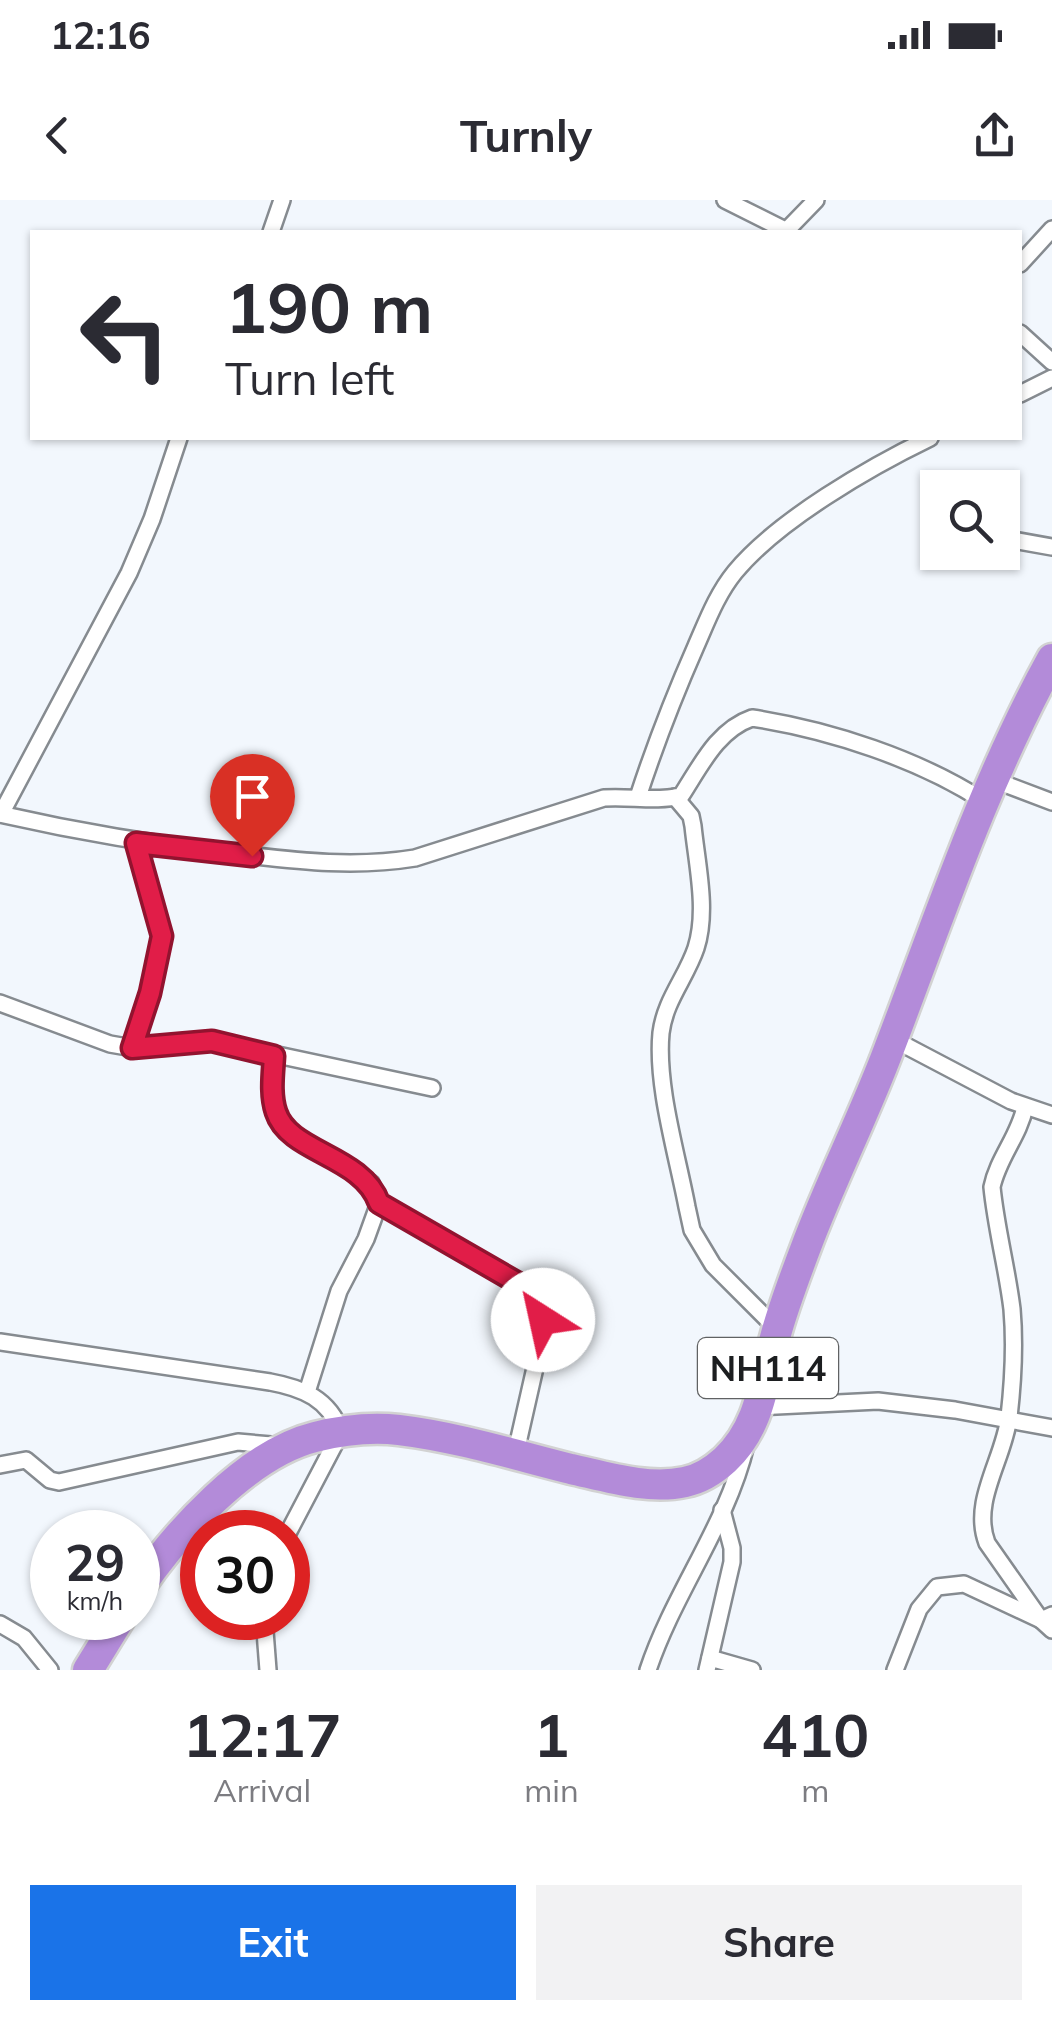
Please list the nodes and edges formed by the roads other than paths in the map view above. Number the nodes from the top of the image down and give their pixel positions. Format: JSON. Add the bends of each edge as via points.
{"nodes":[{"id":1,"x":282,"y":200,"type":"edge"},
{"id":2,"x":726,"y":200,"type":"edge"},
{"id":3,"x":816,"y":200,"type":"edge"},
{"id":4,"x":272,"y":230,"type":"edge"},
{"id":5,"x":784,"y":230,"type":"edge"},
{"id":6,"x":790,"y":230,"type":"edge"},
{"id":7,"x":1052,"y":230,"type":"edge"},
{"id":8,"x":1022,"y":262,"type":"edge"},
{"id":9,"x":1022,"y":334,"type":"edge"},
{"id":10,"x":1052,"y":362,"type":"edge"},
{"id":11,"x":1052,"y":378,"type":"edge"},
{"id":12,"x":1022,"y":393,"type":"edge"},
{"id":13,"x":177,"y":440,"type":"edge"},
{"id":14,"x":926,"y":440,"type":"edge"},
{"id":15,"x":1020,"y":541,"type":"edge"},
{"id":16,"x":1052,"y":547,"type":"edge"},
{"id":17,"x":1049,"y":671,"type":"edge"},
{"id":18,"x":989,"y":791,"type":"junction"},
{"id":19,"x":638,"y":797,"type":"junction"},
{"id":20,"x":676,"y":797,"type":"junction"},
{"id":21,"x":1052,"y":802,"type":"edge"},
{"id":22,"x":0,"y":814,"type":"edge"},
{"id":23,"x":136,"y":843,"type":"junction"},
{"id":24,"x":0,"y":1003,"type":"edge"},
{"id":25,"x":893,"y":1039,"type":"junction"},
{"id":26,"x":132,"y":1048,"type":"junction"},
{"id":27,"x":274,"y":1056,"type":"junction"},
{"id":28,"x":432,"y":1088,"type":"dead end"},
{"id":29,"x":1025,"y":1106,"type":"junction"},
{"id":30,"x":1052,"y":1114,"type":"edge"},
{"id":31,"x":379,"y":1203,"type":"junction"},
{"id":32,"x":777,"y":1329,"type":"junction"},
{"id":33,"x":0,"y":1342,"type":"edge"},
{"id":34,"x":307,"y":1392,"type":"junction"},
{"id":35,"x":754,"y":1420,"type":"junction"},
{"id":36,"x":1009,"y":1420,"type":"junction"},
{"id":37,"x":1052,"y":1428,"type":"edge"},
{"id":38,"x":342,"y":1432,"type":"junction"},
{"id":39,"x":287,"y":1447,"type":"junction"},
{"id":40,"x":515,"y":1456,"type":"junction"},
{"id":41,"x":0,"y":1465,"type":"edge"},
{"id":42,"x":301,"y":1510,"type":"edge"},
{"id":43,"x":722,"y":1510,"type":"junction"},
{"id":44,"x":160,"y":1562,"type":"edge"},
{"id":45,"x":1048,"y":1621,"type":"edge"},
{"id":46,"x":0,"y":1624,"type":"edge"},
{"id":47,"x":106,"y":1640,"type":"edge"},
{"id":48,"x":268,"y":1640,"type":"edge"},
{"id":49,"x":708,"y":1664,"type":"edge"},
{"id":50,"x":273,"y":1668,"type":"edge"},
{"id":51,"x":50,"y":1670,"type":"edge"},
{"id":52,"x":88,"y":1670,"type":"edge"},
{"id":53,"x":648,"y":1670,"type":"edge"},
{"id":54,"x":752,"y":1670,"type":"edge"},
{"id":55,"x":895,"y":1670,"type":"edge"}],
"edges":[{"from":1,"to":4,"type":"street"},
{"from":2,"to":5,"type":"street"},
{"from":3,"to":6,"type":"street"},
{"from":7,"to":8,"type":"street"},
{"from":9,"to":10,"type":"street"},
{"from":11,"to":12,"type":"street"},
{"from":13,"to":22,"type":"street","via":[[129,573]]},
{"from":14,"to":19,"type":"street","via":[[828,495],[736,570],[672,698]]},
{"from":15,"to":16,"type":"street"},
{"from":17,"to":18,"type":"highway","number":"NH114"},
{"from":18,"to":20,"type":"street","via":[[886,753],[752,718],[716,743]]},
{"from":18,"to":21,"type":"street"},
{"from":18,"to":25,"type":"highway","number":"NH114"},
{"from":19,"to":20,"type":"street"},
{"from":19,"to":23,"type":"street","via":[[579,804],[415,858],[360,866]]},
{"from":20,"to":32,"type":"street","via":[[694,826],[701,918],[693,958],[672,994],[662,1031],[662,1068],[684,1190],[701,1248]]},
{"from":22,"to":23,"type":"street"},
{"from":23,"to":26,"type":"street","via":[[162,936]]},
{"from":24,"to":26,"type":"street"},
{"from":25,"to":29,"type":"street"},
{"from":25,"to":32,"type":"highway","number":"NH114"},
{"from":26,"to":27,"type":"street","via":[[212,1041]]},
{"from":27,"to":28,"type":"street"},
{"from":27,"to":31,"type":"street","via":[[281,1123],[371,1183]]},
{"from":29,"to":30,"type":"street"},
{"from":29,"to":36,"type":"street","via":[[992,1187],[1012,1312]]},
{"from":31,"to":34,"type":"street","via":[[339,1291]]},
{"from":31,"to":40,"type":"street","via":[[530,1290],[539,1303],[542,1337]]},
{"from":32,"to":35,"type":"highway","number":"NH114"},
{"from":33,"to":34,"type":"street"},
{"from":34,"to":38,"type":"street","via":[[328,1407]]},
{"from":35,"to":36,"type":"street","via":[[878,1401]]},
{"from":35,"to":40,"type":"highway","number":"NH114","via":[[724,1460],[686,1482],[625,1480]]},
{"from":35,"to":43,"type":"street"},
{"from":36,"to":37,"type":"street"},
{"from":36,"to":45,"type":"street","via":[[984,1504],[983,1532]]},
{"from":38,"to":39,"type":"highway","number":"NH114"},
{"from":38,"to":40,"type":"highway","number":"NH114","via":[[400,1430]]},
{"from":38,"to":42,"type":"street"},
{"from":39,"to":41,"type":"street","via":[[238,1442],[59,1482],[26,1460]]},
{"from":39,"to":44,"type":"highway","number":"NH114","via":[[201,1512]]},
{"from":43,"to":49,"type":"street","via":[[732,1562]]},
{"from":43,"to":53,"type":"street"},
{"from":45,"to":55,"type":"street","via":[[964,1584],[937,1588],[919,1609]]},
{"from":46,"to":51,"type":"street","via":[[24,1638]]},
{"from":47,"to":52,"type":"highway"},
{"from":48,"to":50,"type":"street"},
{"from":49,"to":54,"type":"street"}]}
